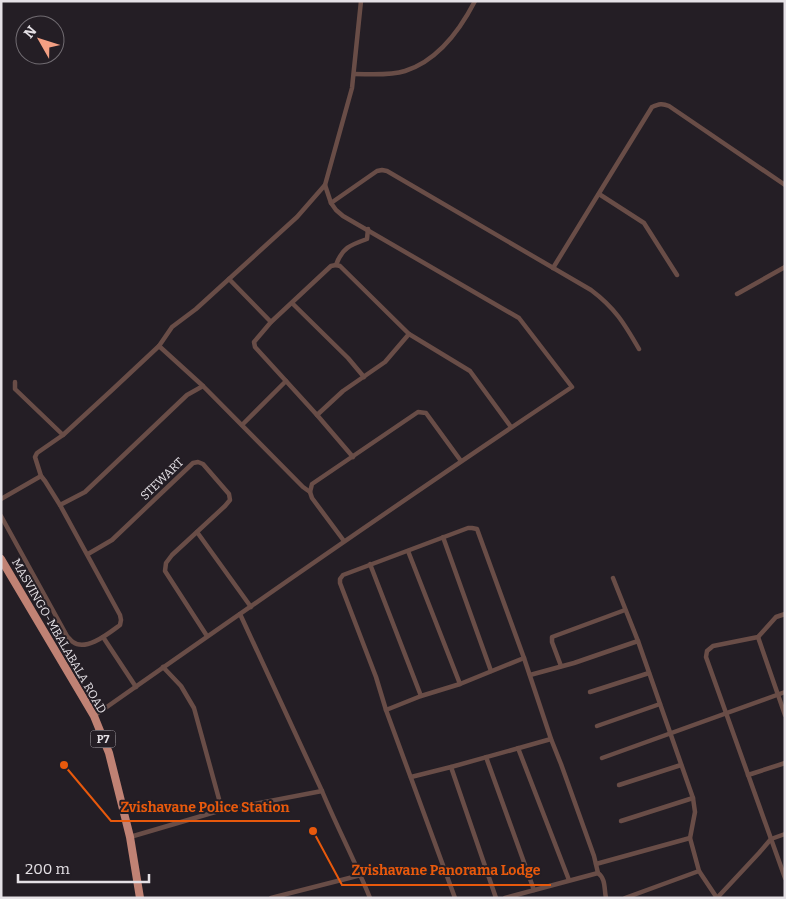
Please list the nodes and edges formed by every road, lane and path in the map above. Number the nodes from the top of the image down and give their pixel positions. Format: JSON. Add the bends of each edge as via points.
{"nodes":[{"id":1,"x":361,"y":1,"type":"edge"},
{"id":2,"x":475,"y":1,"type":"edge"},
{"id":3,"x":354,"y":74,"type":"junction"},
{"id":4,"x":325,"y":185,"type":"junction"},
{"id":5,"x":785,"y":185,"type":"edge"},
{"id":6,"x":599,"y":194,"type":"junction"},
{"id":7,"x":332,"y":203,"type":"junction"},
{"id":8,"x":368,"y":230,"type":"junction"},
{"id":9,"x":336,"y":265,"type":"junction"},
{"id":10,"x":785,"y":267,"type":"edge"},
{"id":11,"x":554,"y":268,"type":"junction"},
{"id":12,"x":677,"y":275,"type":"dead end"},
{"id":13,"x":229,"y":279,"type":"junction"},
{"id":14,"x":737,"y":294,"type":"dead end"},
{"id":15,"x":292,"y":303,"type":"junction"},
{"id":16,"x":271,"y":322,"type":"junction"},
{"id":17,"x":408,"y":334,"type":"junction"},
{"id":18,"x":159,"y":346,"type":"junction"},
{"id":19,"x":639,"y":349,"type":"dead end"},
{"id":20,"x":364,"y":377,"type":"junction"},
{"id":21,"x":286,"y":381,"type":"junction"},
{"id":22,"x":15,"y":382,"type":"dead end"},
{"id":23,"x":204,"y":386,"type":"junction"},
{"id":24,"x":317,"y":415,"type":"junction"},
{"id":25,"x":242,"y":425,"type":"junction"},
{"id":26,"x":511,"y":427,"type":"junction"},
{"id":27,"x":63,"y":435,"type":"junction"},
{"id":28,"x":353,"y":457,"type":"junction"},
{"id":29,"x":461,"y":461,"type":"junction"},
{"id":30,"x":41,"y":476,"type":"junction"},
{"id":31,"x":310,"y":492,"type":"junction"},
{"id":32,"x":1,"y":499,"type":"edge"},
{"id":33,"x":60,"y":505,"type":"junction"},
{"id":34,"x":1,"y":516,"type":"edge"},
{"id":35,"x":197,"y":532,"type":"junction"},
{"id":36,"x":443,"y":537,"type":"junction"},
{"id":37,"x":344,"y":541,"type":"junction"},
{"id":38,"x":408,"y":551,"type":"junction"},
{"id":39,"x":88,"y":554,"type":"junction"},
{"id":40,"x":1,"y":559,"type":"edge"},
{"id":41,"x":370,"y":564,"type":"junction"},
{"id":42,"x":613,"y":578,"type":"dead end"},
{"id":43,"x":251,"y":606,"type":"junction"},
{"id":44,"x":626,"y":610,"type":"junction"},
{"id":45,"x":240,"y":614,"type":"junction"},
{"id":46,"x":785,"y":614,"type":"edge"},
{"id":47,"x":207,"y":636,"type":"junction"},
{"id":48,"x":103,"y":637,"type":"junction"},
{"id":49,"x":758,"y":637,"type":"junction"},
{"id":50,"x":638,"y":642,"type":"junction"},
{"id":51,"x":524,"y":658,"type":"junction"},
{"id":52,"x":561,"y":666,"type":"junction"},
{"id":53,"x":163,"y":667,"type":"junction"},
{"id":54,"x":491,"y":671,"type":"junction"},
{"id":55,"x":649,"y":673,"type":"junction"},
{"id":56,"x":530,"y":675,"type":"junction"},
{"id":57,"x":460,"y":684,"type":"junction"},
{"id":58,"x":136,"y":686,"type":"junction"},
{"id":59,"x":590,"y":692,"type":"dead end"},
{"id":60,"x":785,"y":692,"type":"edge"},
{"id":61,"x":778,"y":694,"type":"junction"},
{"id":62,"x":420,"y":696,"type":"junction"},
{"id":63,"x":660,"y":704,"type":"junction"},
{"id":64,"x":386,"y":710,"type":"junction"},
{"id":65,"x":726,"y":713,"type":"junction"},
{"id":66,"x":785,"y":715,"type":"edge"},
{"id":67,"x":94,"y":716,"type":"junction"},
{"id":68,"x":597,"y":726,"type":"dead end"},
{"id":69,"x":670,"y":733,"type":"junction"},
{"id":70,"x":551,"y":739,"type":"junction"},
{"id":71,"x":518,"y":748,"type":"junction"},
{"id":72,"x":486,"y":757,"type":"junction"},
{"id":73,"x":602,"y":758,"type":"dead end"},
{"id":74,"x":785,"y":763,"type":"edge"},
{"id":75,"x":681,"y":765,"type":"junction"},
{"id":76,"x":451,"y":767,"type":"junction"},
{"id":77,"x":748,"y":775,"type":"junction"},
{"id":78,"x":410,"y":777,"type":"junction"},
{"id":79,"x":619,"y":785,"type":"dead end"},
{"id":80,"x":322,"y":790,"type":"junction"},
{"id":81,"x":693,"y":798,"type":"junction"},
{"id":82,"x":222,"y":810,"type":"junction"},
{"id":83,"x":621,"y":821,"type":"dead end"},
{"id":84,"x":785,"y":834,"type":"edge"},
{"id":85,"x":130,"y":837,"type":"junction"},
{"id":86,"x":690,"y":838,"type":"junction"},
{"id":87,"x":770,"y":839,"type":"junction"},
{"id":88,"x":596,"y":864,"type":"junction"},
{"id":89,"x":699,"y":871,"type":"junction"},
{"id":90,"x":598,"y":873,"type":"junction"},
{"id":91,"x":361,"y":875,"type":"junction"},
{"id":92,"x":785,"y":878,"type":"edge"},
{"id":93,"x":569,"y":880,"type":"junction"},
{"id":94,"x":534,"y":890,"type":"junction"},
{"id":95,"x":140,"y":898,"type":"edge"},
{"id":96,"x":271,"y":898,"type":"edge"},
{"id":97,"x":370,"y":898,"type":"edge"},
{"id":98,"x":456,"y":898,"type":"edge"},
{"id":99,"x":496,"y":898,"type":"edge"},
{"id":100,"x":505,"y":898,"type":"edge"},
{"id":101,"x":606,"y":898,"type":"edge"},
{"id":102,"x":625,"y":898,"type":"edge"},
{"id":103,"x":717,"y":898,"type":"edge"}],
"edges":[{"from":1,"to":3,"type":"street"},
{"from":2,"to":3,"type":"street","via":[[445,44],[426,62],[393,74]]},
{"from":3,"to":4,"type":"street"},
{"from":4,"to":7,"type":"street"},
{"from":4,"to":13,"type":"street","via":[[297,217]]},
{"from":5,"to":6,"type":"street","via":[[670,106],[659,104],[652,108]]},
{"from":6,"to":11,"type":"street"},
{"from":6,"to":12,"type":"street","via":[[644,223]]},
{"from":7,"to":8,"type":"street","via":[[343,216]]},
{"from":7,"to":11,"type":"street","via":[[377,171],[387,171]]},
{"from":8,"to":9,"type":"street","via":[[366,239],[349,245]]},
{"from":8,"to":26,"type":"street","via":[[519,318],[572,387]]},
{"from":9,"to":15,"type":"street","via":[[331,266]]},
{"from":9,"to":17,"type":"street"},
{"from":10,"to":14,"type":"street"},
{"from":11,"to":19,"type":"street","via":[[602,298],[618,314]]},
{"from":13,"to":16,"type":"street"},
{"from":13,"to":18,"type":"street","via":[[172,327]]},
{"from":15,"to":16,"type":"street"},
{"from":15,"to":20,"type":"street"},
{"from":16,"to":21,"type":"street","via":[[254,342]]},
{"from":17,"to":20,"type":"street","via":[[385,362]]},
{"from":17,"to":26,"type":"street","via":[[470,371]]},
{"from":18,"to":23,"type":"street"},
{"from":18,"to":27,"type":"street"},
{"from":20,"to":24,"type":"street"},
{"from":21,"to":24,"type":"street"},
{"from":21,"to":25,"type":"street"},
{"from":22,"to":27,"type":"street","via":[[15,389]]},
{"from":23,"to":25,"type":"street"},
{"from":23,"to":33,"type":"street","via":[[187,394],[85,492]]},
{"from":24,"to":28,"type":"street"},
{"from":25,"to":31,"type":"street"},
{"from":26,"to":29,"type":"street"},
{"from":27,"to":30,"type":"street","via":[[34,456]]},
{"from":28,"to":29,"type":"street","via":[[422,412],[426,413]]},
{"from":28,"to":31,"type":"street","via":[[312,484]]},
{"from":29,"to":37,"type":"street"},
{"from":30,"to":32,"type":"street"},
{"from":30,"to":33,"type":"street"},
{"from":31,"to":37,"type":"street"},
{"from":33,"to":39,"type":"street"},
{"from":34,"to":48,"type":"street","via":[[67,636],[84,646]]},
{"from":35,"to":39,"type":"street","name":"STEWART","via":[[230,500],[229,494],[198,462],[193,463],[112,540]]},
{"from":35,"to":43,"type":"street"},
{"from":35,"to":47,"type":"street","via":[[172,555],[165,571]]},
{"from":36,"to":38,"type":"street"},
{"from":36,"to":51,"type":"street","via":[[468,528],[477,529]]},
{"from":36,"to":54,"type":"street"},
{"from":37,"to":43,"type":"street"},
{"from":38,"to":41,"type":"street"},
{"from":38,"to":57,"type":"street"},
{"from":39,"to":48,"type":"street","via":[[121,620],[120,625]]},
{"from":40,"to":67,"type":"highway","name":"MASVINGO-MBALABALA ROAD","number":"P7"},
{"from":41,"to":62,"type":"street"},
{"from":41,"to":64,"type":"street","via":[[343,575],[340,583]]},
{"from":42,"to":44,"type":"street"},
{"from":43,"to":45,"type":"street"},
{"from":44,"to":50,"type":"street"},
{"from":44,"to":52,"type":"street","via":[[552,637]]},
{"from":45,"to":47,"type":"street"},
{"from":45,"to":80,"type":"street"},
{"from":46,"to":49,"type":"street","via":[[776,618]]},
{"from":47,"to":53,"type":"street"},
{"from":48,"to":58,"type":"street"},
{"from":49,"to":61,"type":"street"},
{"from":49,"to":65,"type":"street","via":[[707,650],[706,657]]},
{"from":50,"to":52,"type":"street"},
{"from":50,"to":55,"type":"street"},
{"from":51,"to":54,"type":"street"},
{"from":51,"to":56,"type":"street"},
{"from":52,"to":56,"type":"street"},
{"from":53,"to":58,"type":"street"},
{"from":53,"to":82,"type":"street","via":[[182,686],[194,708]]},
{"from":54,"to":57,"type":"street"},
{"from":55,"to":59,"type":"street"},
{"from":55,"to":63,"type":"street"},
{"from":56,"to":70,"type":"street"},
{"from":57,"to":62,"type":"street"},
{"from":58,"to":67,"type":"street"},
{"from":60,"to":61,"type":"street"},
{"from":61,"to":65,"type":"street"},
{"from":61,"to":66,"type":"street"},
{"from":62,"to":64,"type":"street"},
{"from":63,"to":68,"type":"street"},
{"from":63,"to":69,"type":"street"},
{"from":64,"to":78,"type":"street"},
{"from":65,"to":69,"type":"street"},
{"from":65,"to":77,"type":"street"},
{"from":67,"to":85,"type":"highway","name":"MASVINGO-MBALABALA ROAD","number":"P7","via":[[109,753]]},
{"from":69,"to":73,"type":"street"},
{"from":69,"to":75,"type":"street"},
{"from":70,"to":71,"type":"street"},
{"from":70,"to":88,"type":"street"},
{"from":71,"to":72,"type":"street"},
{"from":71,"to":93,"type":"street"},
{"from":72,"to":76,"type":"street"},
{"from":72,"to":94,"type":"street"},
{"from":74,"to":77,"type":"street"},
{"from":75,"to":79,"type":"street"},
{"from":75,"to":81,"type":"street"},
{"from":76,"to":78,"type":"street"},
{"from":76,"to":99,"type":"street"},
{"from":77,"to":87,"type":"street"},
{"from":78,"to":98,"type":"street"},
{"from":80,"to":82,"type":"street"},
{"from":80,"to":91,"type":"street"},
{"from":81,"to":83,"type":"street"},
{"from":81,"to":86,"type":"street","via":[[695,812]]},
{"from":82,"to":85,"type":"street"},
{"from":84,"to":87,"type":"street"},
{"from":85,"to":95,"type":"highway","name":"MASVINGO-MBALABALA ROAD","number":"P7"},
{"from":86,"to":88,"type":"street"},
{"from":86,"to":89,"type":"street"},
{"from":87,"to":92,"type":"street"},
{"from":87,"to":103,"type":"street"},
{"from":88,"to":90,"type":"street"},
{"from":89,"to":102,"type":"street"},
{"from":89,"to":103,"type":"street"},
{"from":90,"to":93,"type":"street"},
{"from":90,"to":101,"type":"street","via":[[603,879]]},
{"from":91,"to":96,"type":"street"},
{"from":91,"to":97,"type":"street"},
{"from":93,"to":94,"type":"street"},
{"from":94,"to":100,"type":"street"}]}
